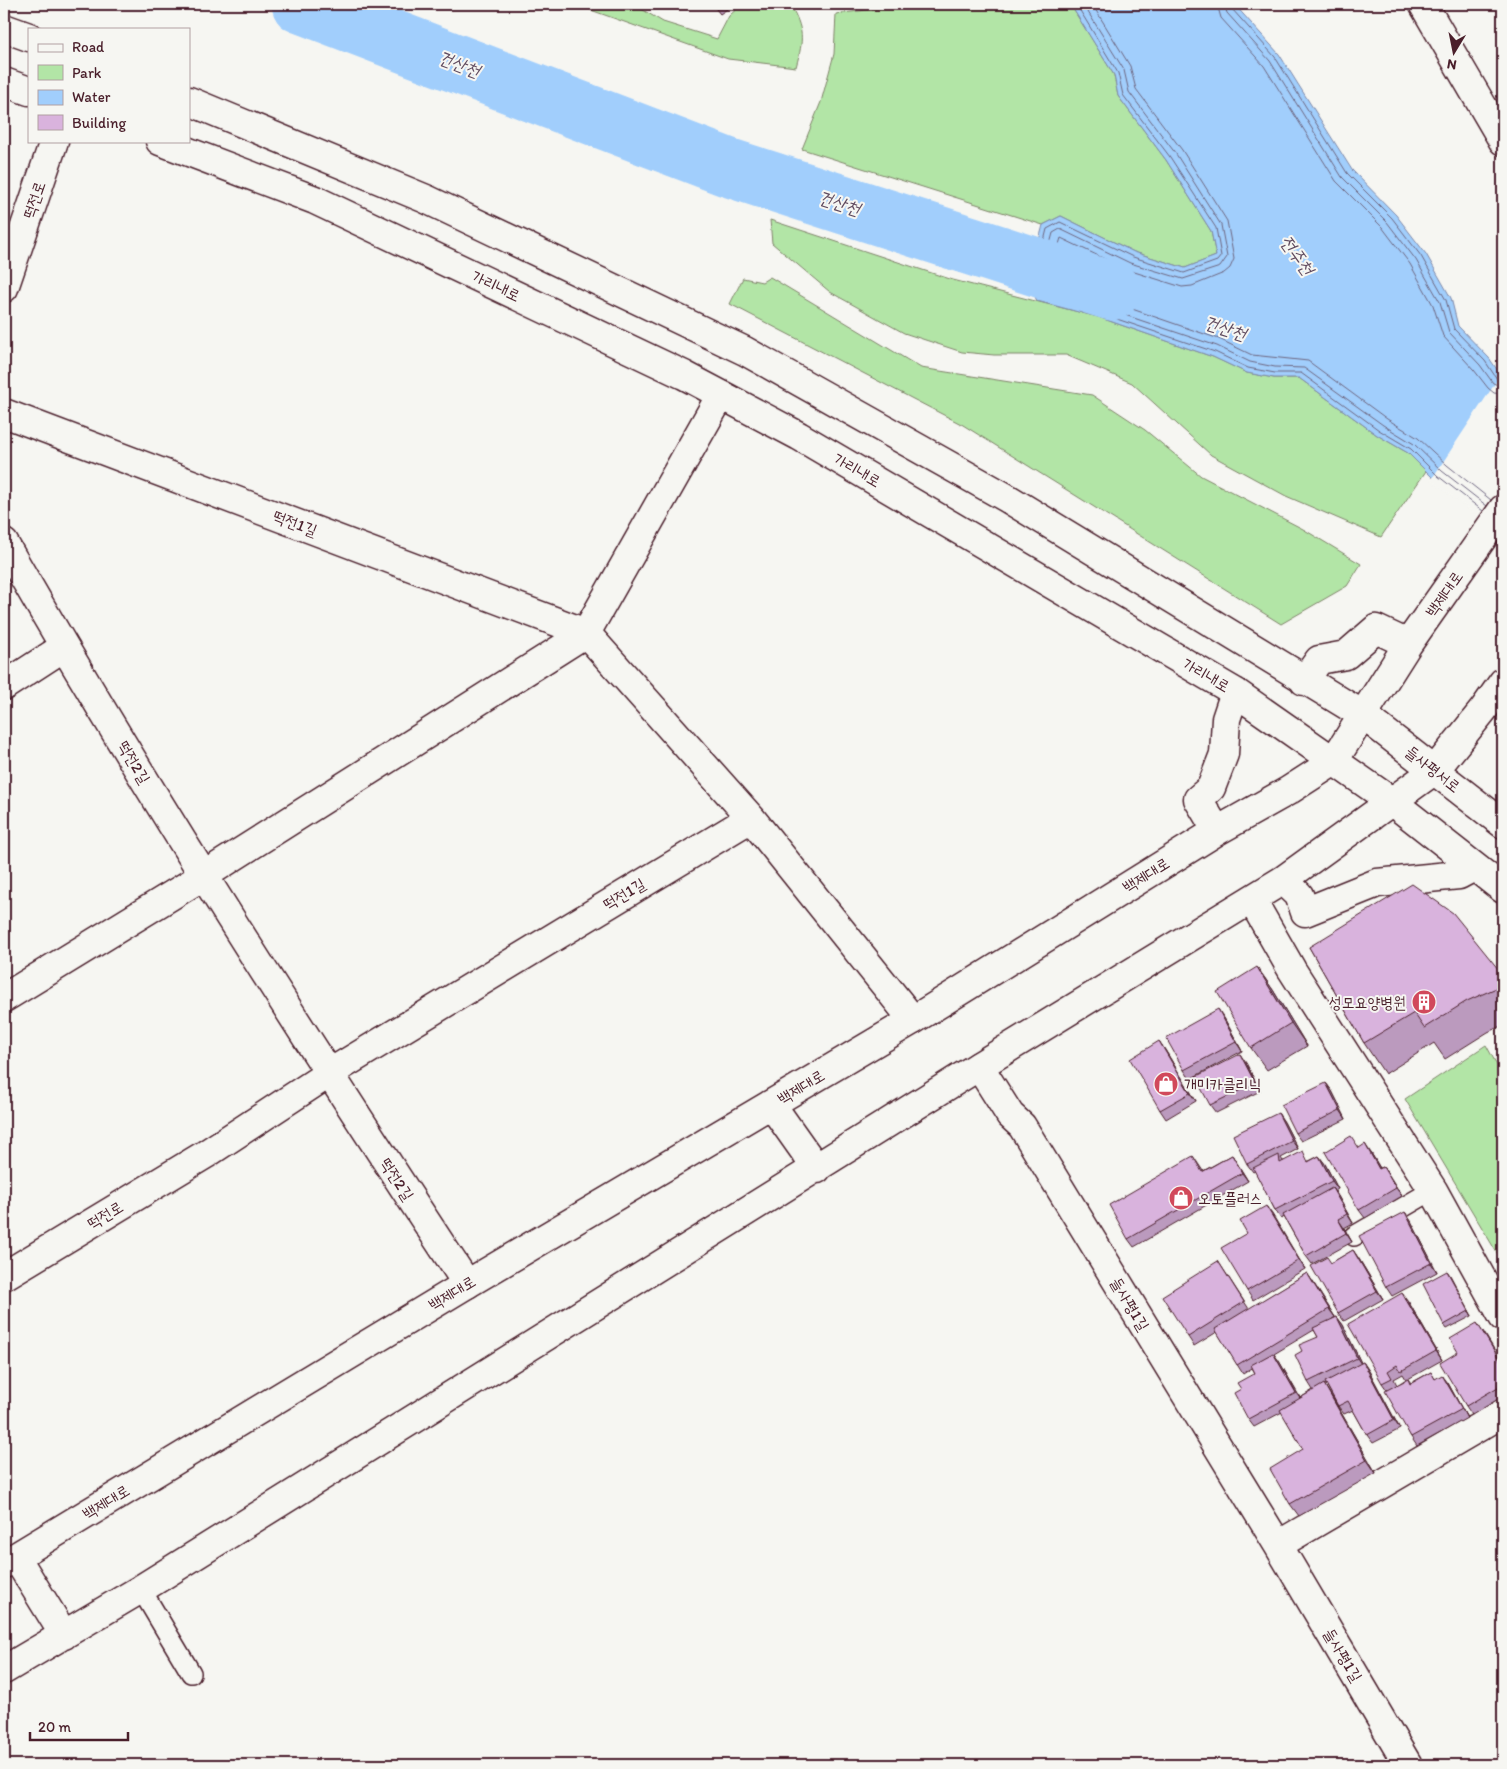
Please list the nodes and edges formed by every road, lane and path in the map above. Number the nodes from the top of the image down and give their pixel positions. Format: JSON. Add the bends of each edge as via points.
{"nodes":[{"id":1,"x":1423,"y":4,"type":"edge"},
{"id":2,"x":4,"y":28,"type":"edge"},
{"id":3,"x":28,"y":37,"type":"edge"},
{"id":4,"x":4,"y":82,"type":"edge"},
{"id":5,"x":28,"y":91,"type":"edge"},
{"id":6,"x":190,"y":101,"type":"edge"},
{"id":7,"x":1503,"y":141,"type":"edge"},
{"id":8,"x":54,"y":142,"type":"edge"},
{"id":9,"x":163,"y":142,"type":"edge"},
{"id":10,"x":4,"y":288,"type":"edge"},
{"id":11,"x":721,"y":395,"type":"junction"},
{"id":12,"x":4,"y":413,"type":"edge"},
{"id":13,"x":1503,"y":509,"type":"edge"},
{"id":14,"x":4,"y":543,"type":"edge"},
{"id":15,"x":586,"y":633,"type":"junction"},
{"id":16,"x":1410,"y":642,"type":"junction"},
{"id":17,"x":64,"y":647,"type":"junction"},
{"id":18,"x":1304,"y":681,"type":"junction"},
{"id":19,"x":1503,"y":682,"type":"edge"},
{"id":20,"x":4,"y":686,"type":"edge"},
{"id":21,"x":1234,"y":692,"type":"junction"},
{"id":22,"x":1363,"y":715,"type":"junction"},
{"id":23,"x":1333,"y":762,"type":"junction"},
{"id":24,"x":1435,"y":770,"type":"junction"},
{"id":25,"x":1391,"y":801,"type":"junction"},
{"id":26,"x":752,"y":818,"type":"junction"},
{"id":27,"x":1503,"y":824,"type":"edge"},
{"id":28,"x":1217,"y":832,"type":"junction"},
{"id":29,"x":1474,"y":867,"type":"junction"},
{"id":30,"x":203,"y":876,"type":"junction"},
{"id":31,"x":1283,"y":880,"type":"junction"},
{"id":32,"x":1503,"y":889,"type":"edge"},
{"id":33,"x":1252,"y":900,"type":"junction"},
{"id":34,"x":4,"y":998,"type":"edge"},
{"id":35,"x":913,"y":1020,"type":"junction"},
{"id":36,"x":979,"y":1066,"type":"junction"},
{"id":37,"x":328,"y":1074,"type":"junction"},
{"id":38,"x":772,"y":1104,"type":"junction"},
{"id":39,"x":817,"y":1168,"type":"junction"},
{"id":40,"x":1433,"y":1190,"type":"junction"},
{"id":41,"x":1354,"y":1236,"type":"dead end"},
{"id":42,"x":4,"y":1276,"type":"edge"},
{"id":43,"x":467,"y":1284,"type":"junction"},
{"id":44,"x":1503,"y":1317,"type":"edge"},
{"id":45,"x":1503,"y":1412,"type":"edge"},
{"id":46,"x":1278,"y":1545,"type":"junction"},
{"id":47,"x":10,"y":1560,"type":"edge"},
{"id":48,"x":141,"y":1589,"type":"junction"},
{"id":49,"x":64,"y":1635,"type":"junction"},
{"id":50,"x":4,"y":1670,"type":"edge"},
{"id":51,"x":191,"y":1673,"type":"dead end"},
{"id":52,"x":1408,"y":1765,"type":"edge"}],
"edges":[{"from":1,"to":7,"type":"street"},
{"from":2,"to":3,"type":"street"},
{"from":4,"to":5,"type":"street"},
{"from":6,"to":18,"type":"street","via":[[426,199],[745,351],[1007,498],[1243,640]]},
{"from":8,"to":10,"type":"street","name":"떡전로"},
{"from":9,"to":11,"type":"street","name":"가리내로","via":[[315,200]]},
{"from":11,"to":15,"type":"street"},
{"from":11,"to":21,"type":"street","name":"가리내로","via":[[799,436]]},
{"from":12,"to":15,"type":"street","name":"떡전1길"},
{"from":13,"to":16,"type":"street","name":"백제대로"},
{"from":14,"to":17,"type":"street","name":"떡전2길"},
{"from":15,"to":26,"type":"street","name":"떡전1길"},
{"from":15,"to":30,"type":"street"},
{"from":16,"to":18,"type":"street","via":[[1376,629],[1346,655],[1319,660]]},
{"from":16,"to":22,"type":"street","name":"백제대로"},
{"from":17,"to":20,"type":"street"},
{"from":17,"to":30,"type":"street","name":"떡전2길"},
{"from":18,"to":22,"type":"street"},
{"from":19,"to":24,"type":"street"},
{"from":21,"to":23,"type":"street","name":"가리내로"},
{"from":21,"to":28,"type":"street","via":[[1226,719],[1224,754],[1211,788],[1198,799]]},
{"from":22,"to":23,"type":"street","name":"백제대로"},
{"from":22,"to":24,"type":"street","name":"들사평서로"},
{"from":23,"to":25,"type":"street","name":"가리내로"},
{"from":23,"to":28,"type":"street","name":"백제대로"},
{"from":24,"to":25,"type":"street"},
{"from":24,"to":27,"type":"street","name":"들사평서로"},
{"from":25,"to":29,"type":"street","name":"가리내로"},
{"from":25,"to":31,"type":"street"},
{"from":26,"to":35,"type":"street","name":"떡전1길"},
{"from":26,"to":37,"type":"street","name":"떡전1길"},
{"from":28,"to":35,"type":"street","name":"백제대로"},
{"from":29,"to":31,"type":"street","via":[[1459,875],[1377,883],[1304,912],[1299,895]]},
{"from":29,"to":32,"type":"street","name":"가리내로"},
{"from":30,"to":34,"type":"street"},
{"from":30,"to":37,"type":"street","name":"떡전2길"},
{"from":31,"to":33,"type":"street"},
{"from":33,"to":36,"type":"street"},
{"from":33,"to":40,"type":"street","via":[[1292,970]]},
{"from":35,"to":38,"type":"street","name":"백제대로"},
{"from":36,"to":39,"type":"street"},
{"from":36,"to":46,"type":"street","name":"들사평1길","via":[[1010,1115],[1022,1126]]},
{"from":37,"to":42,"type":"street","name":"떡전로","via":[[206,1154]]},
{"from":37,"to":43,"type":"street","name":"떡전2길"},
{"from":38,"to":39,"type":"street"},
{"from":38,"to":43,"type":"street","name":"백제대로"},
{"from":39,"to":48,"type":"street"},
{"from":40,"to":41,"type":"lane"},
{"from":40,"to":44,"type":"street"},
{"from":43,"to":47,"type":"street","name":"백제대로"},
{"from":45,"to":46,"type":"street"},
{"from":46,"to":52,"type":"street","name":"들사평1길"},
{"from":47,"to":49,"type":"street"},
{"from":48,"to":49,"type":"street"},
{"from":48,"to":51,"type":"lane"},
{"from":49,"to":50,"type":"street"}]}
